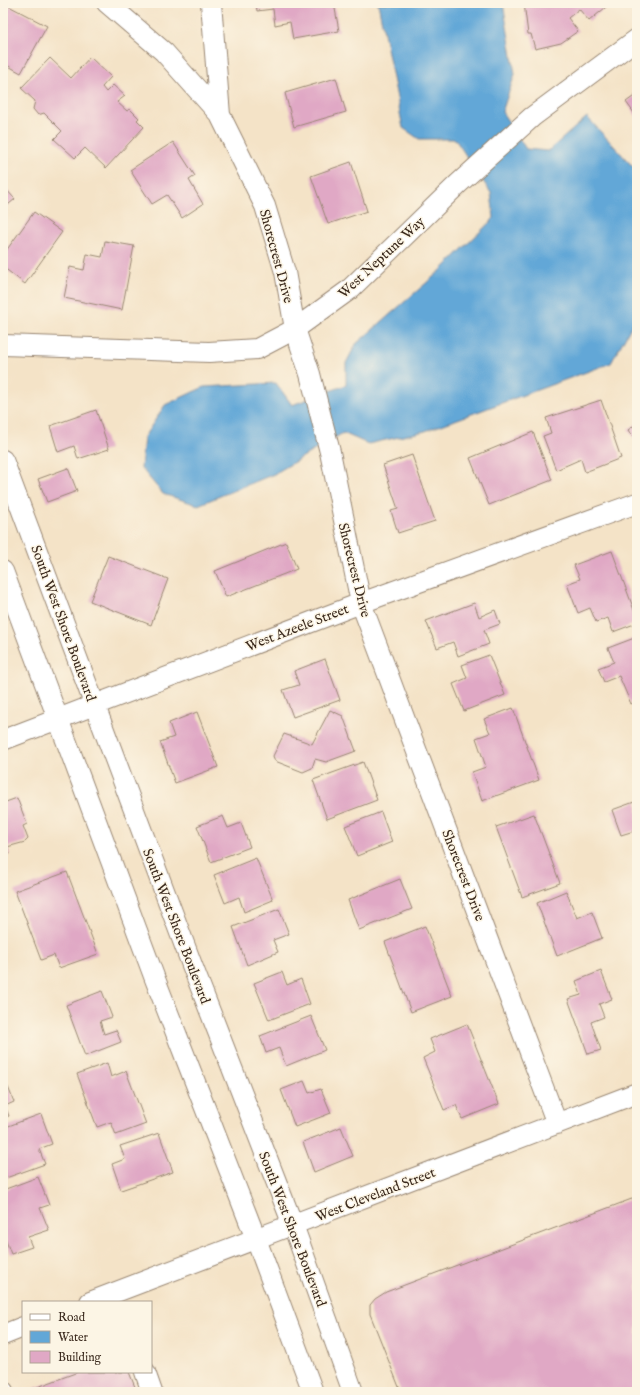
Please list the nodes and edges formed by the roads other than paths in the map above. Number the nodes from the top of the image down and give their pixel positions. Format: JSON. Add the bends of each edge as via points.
{"nodes":[{"id":1,"x":107,"y":3,"type":"edge"},
{"id":2,"x":211,"y":3,"type":"edge"},
{"id":3,"x":637,"y":39,"type":"edge"},
{"id":4,"x":220,"y":116,"type":"junction"},
{"id":5,"x":295,"y":329,"type":"junction"},
{"id":6,"x":3,"y":345,"type":"edge"},
{"id":7,"x":3,"y":460,"type":"edge"},
{"id":8,"x":637,"y":503,"type":"edge"},
{"id":9,"x":3,"y":571,"type":"edge"},
{"id":10,"x":361,"y":603,"type":"junction"},
{"id":11,"x":94,"y":705,"type":"junction"},
{"id":12,"x":58,"y":718,"type":"junction"},
{"id":13,"x":3,"y":740,"type":"edge"},
{"id":14,"x":637,"y":1093,"type":"edge"},
{"id":15,"x":557,"y":1124,"type":"junction"},
{"id":16,"x":293,"y":1225,"type":"junction"},
{"id":17,"x":256,"y":1239,"type":"junction"},
{"id":18,"x":117,"y":1297,"type":"edge"},
{"id":19,"x":95,"y":1301,"type":"edge"},
{"id":20,"x":22,"y":1327,"type":"edge"},
{"id":21,"x":3,"y":1335,"type":"edge"},
{"id":22,"x":145,"y":1373,"type":"edge"},
{"id":23,"x":152,"y":1392,"type":"edge"},
{"id":24,"x":312,"y":1392,"type":"edge"},
{"id":25,"x":353,"y":1392,"type":"edge"}],
"edges":[{"from":1,"to":4,"type":"street","via":[[164,52]]},
{"from":2,"to":4,"type":"street","name":"Shorecrest Drive"},
{"from":3,"to":5,"type":"street","name":"West Neptune Way","via":[[532,117],[458,184],[349,290]]},
{"from":4,"to":5,"type":"street","name":"Shorecrest Drive","via":[[265,206],[285,272]]},
{"from":5,"to":6,"type":"street","name":"West Neptune Way","via":[[257,349],[209,352]]},
{"from":5,"to":10,"type":"street","name":"Shorecrest Drive","via":[[310,374],[330,452]]},
{"from":7,"to":11,"type":"street","name":"South West Shore Boulevard"},
{"from":8,"to":10,"type":"street","name":"West Azeele Street"},
{"from":9,"to":12,"type":"street"},
{"from":10,"to":11,"type":"street","name":"West Azeele Street"},
{"from":10,"to":15,"type":"street","name":"Shorecrest Drive"},
{"from":11,"to":12,"type":"street","name":"West Azeele Street"},
{"from":11,"to":16,"type":"street","name":"South West Shore Boulevard"},
{"from":12,"to":13,"type":"street","name":"West Azeele Street"},
{"from":12,"to":17,"type":"street"},
{"from":14,"to":15,"type":"street","name":"West Cleveland Street"},
{"from":15,"to":16,"type":"street","name":"West Cleveland Street"},
{"from":16,"to":17,"type":"street","name":"West Cleveland Street"},
{"from":16,"to":25,"type":"street","name":"South West Shore Boulevard"},
{"from":17,"to":18,"type":"street","name":"West Cleveland Street"},
{"from":17,"to":24,"type":"street"},
{"from":18,"to":19,"type":"street","name":"West Cleveland Street"},
{"from":20,"to":21,"type":"street"},
{"from":22,"to":23,"type":"street"}]}
